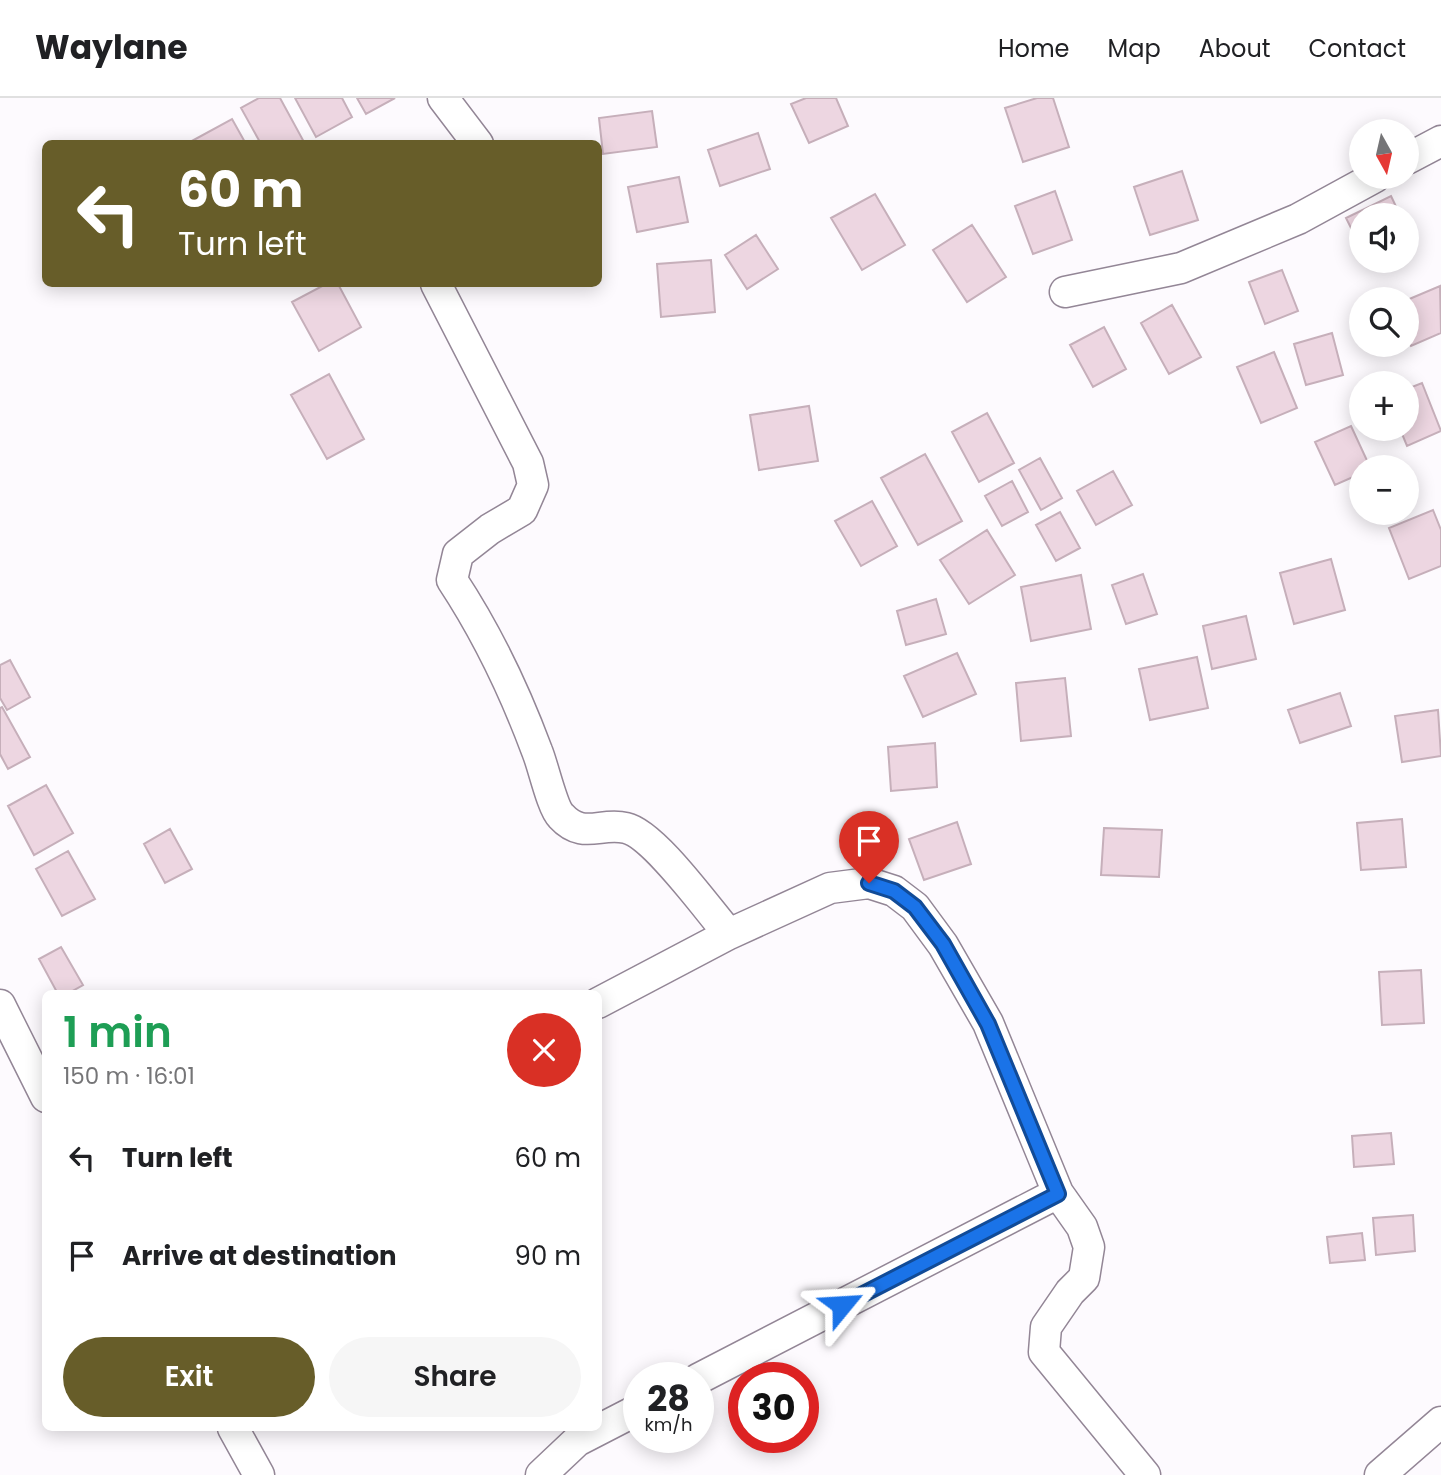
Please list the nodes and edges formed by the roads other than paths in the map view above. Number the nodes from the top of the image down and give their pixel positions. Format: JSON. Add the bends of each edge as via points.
{"nodes":[{"id":1,"x":443,"y":98,"type":"edge"},
{"id":2,"x":475,"y":140,"type":"edge"},
{"id":3,"x":1441,"y":141,"type":"edge"},
{"id":4,"x":1419,"y":153,"type":"edge"},
{"id":5,"x":1353,"y":189,"type":"edge"},
{"id":6,"x":438,"y":287,"type":"edge"},
{"id":7,"x":1065,"y":292,"type":"dead end"},
{"id":8,"x":729,"y":934,"type":"junction"},
{"id":9,"x":602,"y":1001,"type":"edge"},
{"id":10,"x":0,"y":1005,"type":"edge"},
{"id":11,"x":42,"y":1089,"type":"edge"},
{"id":12,"x":1058,"y":1194,"type":"junction"},
{"id":13,"x":714,"y":1371,"type":"edge"},
{"id":14,"x":623,"y":1417,"type":"edge"},
{"id":15,"x":1441,"y":1422,"type":"edge"},
{"id":16,"x":602,"y":1428,"type":"edge"},
{"id":17,"x":235,"y":1431,"type":"edge"},
{"id":18,"x":596,"y":1431,"type":"edge"},
{"id":19,"x":259,"y":1475,"type":"edge"},
{"id":20,"x":541,"y":1475,"type":"edge"},
{"id":21,"x":1145,"y":1475,"type":"edge"},
{"id":22,"x":1380,"y":1475,"type":"edge"}],
"edges":[{"from":1,"to":2,"type":"street"},
{"from":3,"to":4,"type":"street"},
{"from":5,"to":7,"type":"street","via":[[1298,219],[1181,268]]},
{"from":6,"to":8,"type":"street","via":[[527,463],[533,485],[522,510],[458,554],[452,580],[476,616],[505,676],[559,815],[580,830],[625,828],[642,836]]},
{"from":8,"to":9,"type":"street"},
{"from":8,"to":12,"type":"street","via":[[830,888],[869,883],[894,891],[915,907],[943,944],[988,1024]]},
{"from":10,"to":11,"type":"street"},
{"from":12,"to":13,"type":"street"},
{"from":12,"to":21,"type":"street","via":[[1082,1227],[1089,1247],[1084,1278],[1046,1327],[1044,1353]]},
{"from":14,"to":16,"type":"street"},
{"from":15,"to":22,"type":"street"},
{"from":17,"to":19,"type":"street"},
{"from":18,"to":20,"type":"street","via":[[577,1441]]}]}
